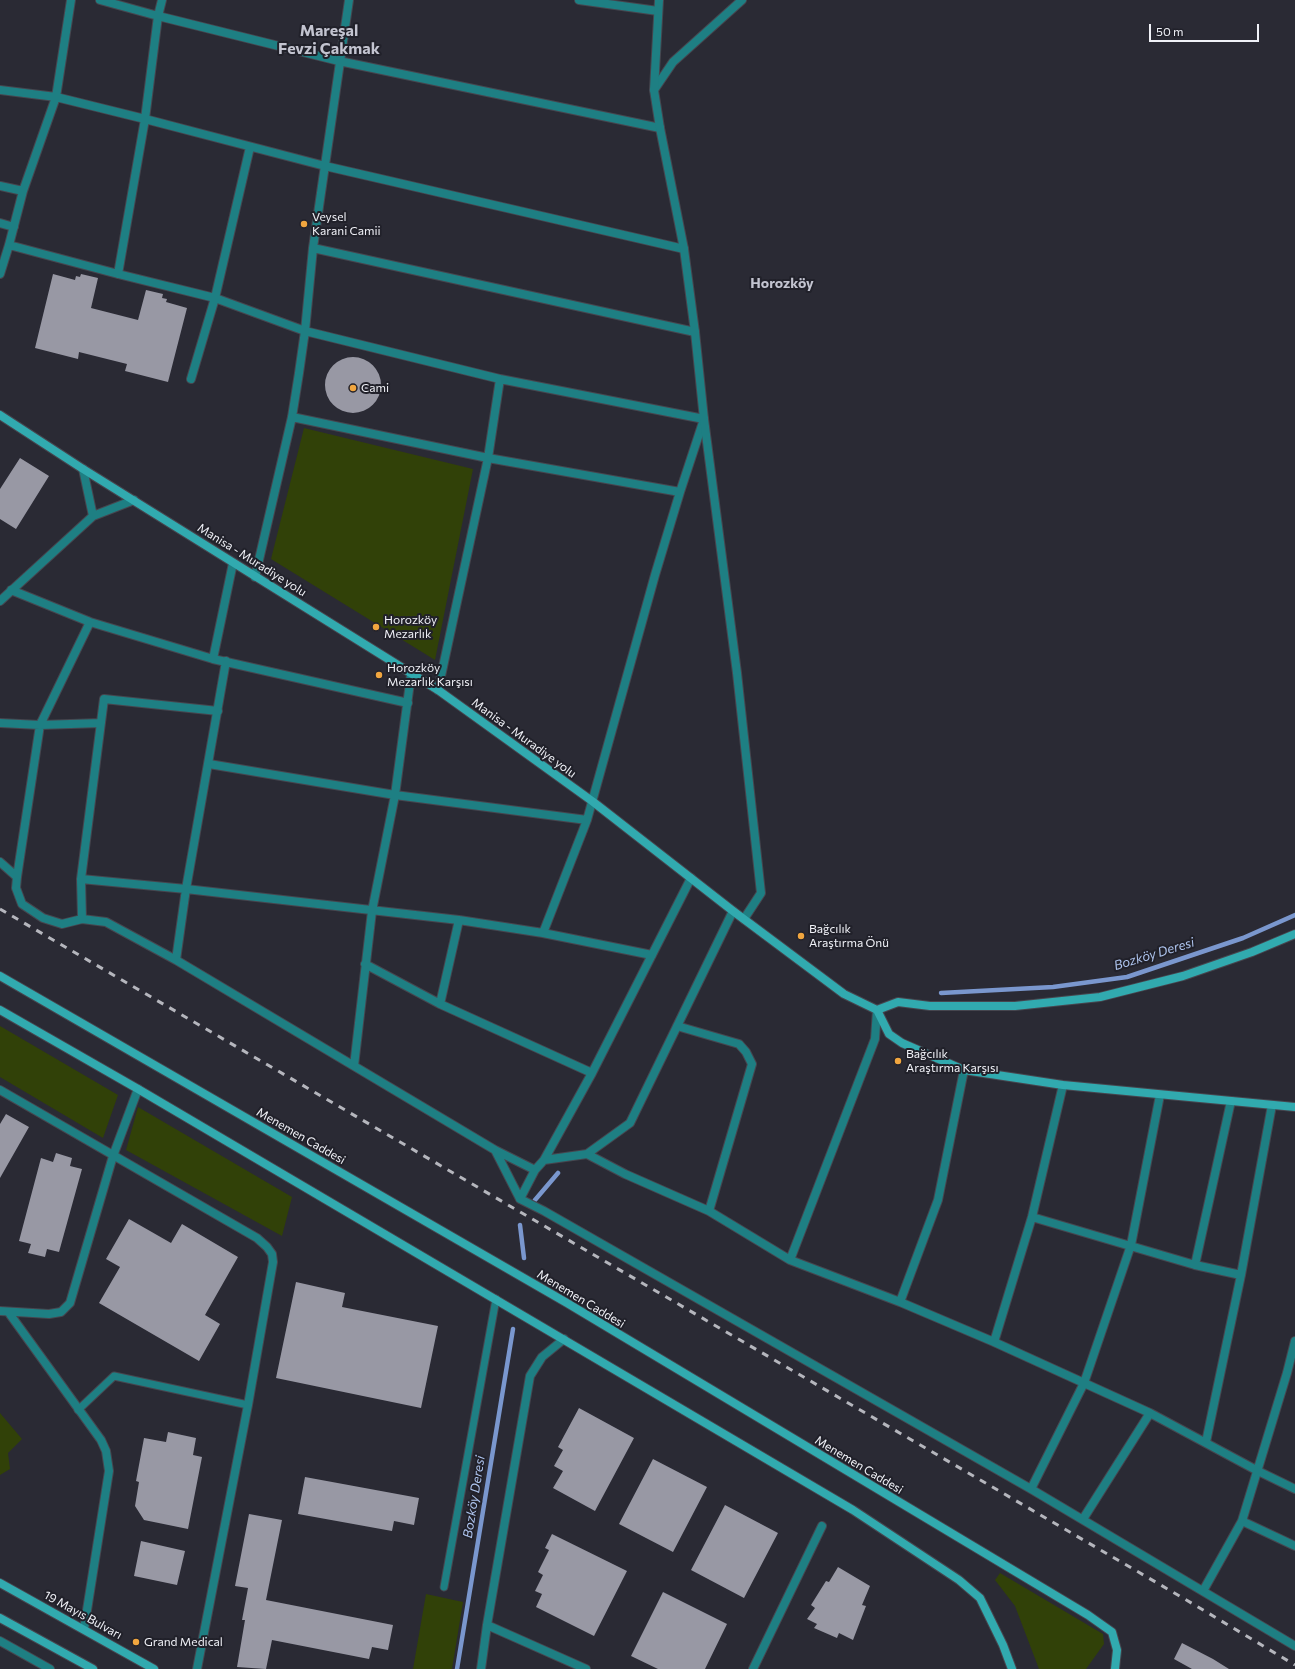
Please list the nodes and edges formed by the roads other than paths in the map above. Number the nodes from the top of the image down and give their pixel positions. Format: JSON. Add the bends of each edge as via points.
{"nodes":[{"id":1,"x":71,"y":0,"type":"edge"},
{"id":2,"x":100,"y":0,"type":"edge"},
{"id":3,"x":162,"y":0,"type":"edge"},
{"id":4,"x":349,"y":0,"type":"edge"},
{"id":5,"x":580,"y":0,"type":"edge"},
{"id":6,"x":659,"y":0,"type":"edge"},
{"id":7,"x":742,"y":0,"type":"edge"},
{"id":8,"x":613,"y":2,"type":"edge"},
{"id":9,"x":658,"y":11,"type":"junction"},
{"id":10,"x":158,"y":16,"type":"junction"},
{"id":11,"x":339,"y":61,"type":"junction"},
{"id":12,"x":0,"y":90,"type":"edge"},
{"id":13,"x":654,"y":90,"type":"junction"},
{"id":14,"x":56,"y":97,"type":"junction"},
{"id":15,"x":145,"y":119,"type":"junction"},
{"id":16,"x":660,"y":128,"type":"junction"},
{"id":17,"x":250,"y":147,"type":"junction"},
{"id":18,"x":325,"y":166,"type":"junction"},
{"id":19,"x":0,"y":186,"type":"edge"},
{"id":20,"x":23,"y":191,"type":"junction"},
{"id":21,"x":0,"y":223,"type":"edge"},
{"id":22,"x":14,"y":228,"type":"junction"},
{"id":23,"x":9,"y":245,"type":"junction"},
{"id":24,"x":313,"y":248,"type":"junction"},
{"id":25,"x":684,"y":249,"type":"junction"},
{"id":26,"x":0,"y":274,"type":"edge"},
{"id":27,"x":118,"y":274,"type":"junction"},
{"id":28,"x":216,"y":298,"type":"junction"},
{"id":29,"x":305,"y":331,"type":"junction"},
{"id":30,"x":696,"y":332,"type":"junction"},
{"id":31,"x":191,"y":379,"type":"dead end"},
{"id":32,"x":500,"y":379,"type":"junction"},
{"id":33,"x":0,"y":415,"type":"edge"},
{"id":34,"x":292,"y":417,"type":"junction"},
{"id":35,"x":704,"y":419,"type":"junction"},
{"id":36,"x":488,"y":458,"type":"junction"},
{"id":37,"x":82,"y":469,"type":"junction"},
{"id":38,"x":680,"y":492,"type":"junction"},
{"id":39,"x":134,"y":500,"type":"junction"},
{"id":40,"x":93,"y":516,"type":"junction"},
{"id":41,"x":233,"y":563,"type":"junction"},
{"id":42,"x":255,"y":577,"type":"junction"},
{"id":43,"x":11,"y":590,"type":"junction"},
{"id":44,"x":0,"y":601,"type":"edge"},
{"id":45,"x":90,"y":622,"type":"junction"},
{"id":46,"x":213,"y":658,"type":"junction"},
{"id":47,"x":226,"y":661,"type":"junction"},
{"id":48,"x":411,"y":675,"type":"junction"},
{"id":49,"x":438,"y":690,"type":"junction"},
{"id":50,"x":408,"y":703,"type":"junction"},
{"id":51,"x":218,"y":711,"type":"junction"},
{"id":52,"x":0,"y":722,"type":"edge"},
{"id":53,"x":101,"y":723,"type":"junction"},
{"id":54,"x":40,"y":725,"type":"junction"},
{"id":55,"x":209,"y":764,"type":"junction"},
{"id":56,"x":395,"y":795,"type":"junction"},
{"id":57,"x":592,"y":802,"type":"junction"},
{"id":58,"x":587,"y":820,"type":"junction"},
{"id":59,"x":0,"y":862,"type":"edge"},
{"id":60,"x":17,"y":878,"type":"junction"},
{"id":61,"x":691,"y":878,"type":"junction"},
{"id":62,"x":81,"y":879,"type":"junction"},
{"id":63,"x":186,"y":889,"type":"junction"},
{"id":64,"x":372,"y":911,"type":"junction"},
{"id":65,"x":733,"y":911,"type":"junction"},
{"id":66,"x":82,"y":919,"type":"junction"},
{"id":67,"x":744,"y":919,"type":"junction"},
{"id":68,"x":459,"y":920,"type":"junction"},
{"id":69,"x":543,"y":933,"type":"junction"},
{"id":70,"x":1295,"y":934,"type":"edge"},
{"id":71,"x":652,"y":955,"type":"junction"},
{"id":72,"x":176,"y":960,"type":"junction"},
{"id":73,"x":365,"y":964,"type":"junction"},
{"id":74,"x":0,"y":976,"type":"edge"},
{"id":75,"x":440,"y":1004,"type":"junction"},
{"id":76,"x":0,"y":1010,"type":"edge"},
{"id":77,"x":877,"y":1010,"type":"junction"},
{"id":78,"x":677,"y":1026,"type":"junction"},
{"id":79,"x":354,"y":1066,"type":"junction"},
{"id":80,"x":964,"y":1070,"type":"junction"},
{"id":81,"x":592,"y":1073,"type":"junction"},
{"id":82,"x":1063,"y":1085,"type":"junction"},
{"id":83,"x":138,"y":1089,"type":"junction"},
{"id":84,"x":0,"y":1090,"type":"edge"},
{"id":85,"x":1160,"y":1095,"type":"junction"},
{"id":86,"x":1232,"y":1101,"type":"junction"},
{"id":87,"x":1272,"y":1105,"type":"junction"},
{"id":88,"x":1295,"y":1107,"type":"edge"},
{"id":89,"x":495,"y":1150,"type":"junction"},
{"id":90,"x":587,"y":1154,"type":"junction"},
{"id":91,"x":113,"y":1156,"type":"junction"},
{"id":92,"x":544,"y":1160,"type":"junction"},
{"id":93,"x":535,"y":1170,"type":"junction"},
{"id":94,"x":520,"y":1199,"type":"junction"},
{"id":95,"x":709,"y":1211,"type":"junction"},
{"id":96,"x":1032,"y":1217,"type":"junction"},
{"id":97,"x":1131,"y":1245,"type":"junction"},
{"id":98,"x":790,"y":1260,"type":"junction"},
{"id":99,"x":1195,"y":1265,"type":"junction"},
{"id":100,"x":1241,"y":1275,"type":"junction"},
{"id":101,"x":496,"y":1299,"type":"junction"},
{"id":102,"x":900,"y":1302,"type":"junction"},
{"id":103,"x":0,"y":1311,"type":"edge"},
{"id":104,"x":9,"y":1313,"type":"junction"},
{"id":105,"x":564,"y":1339,"type":"junction"},
{"id":106,"x":1295,"y":1341,"type":"edge"},
{"id":107,"x":994,"y":1342,"type":"junction"},
{"id":108,"x":1084,"y":1383,"type":"junction"},
{"id":109,"x":248,"y":1405,"type":"junction"},
{"id":110,"x":78,"y":1410,"type":"junction"},
{"id":111,"x":1150,"y":1413,"type":"junction"},
{"id":112,"x":1206,"y":1442,"type":"junction"},
{"id":113,"x":1258,"y":1471,"type":"junction"},
{"id":114,"x":1295,"y":1488,"type":"edge"},
{"id":115,"x":1032,"y":1489,"type":"junction"},
{"id":116,"x":1083,"y":1519,"type":"junction"},
{"id":117,"x":1242,"y":1521,"type":"junction"},
{"id":118,"x":822,"y":1526,"type":"dead end"},
{"id":119,"x":1295,"y":1546,"type":"edge"},
{"id":120,"x":0,"y":1583,"type":"edge"},
{"id":121,"x":444,"y":1587,"type":"dead end"},
{"id":122,"x":1203,"y":1592,"type":"junction"},
{"id":123,"x":0,"y":1618,"type":"edge"},
{"id":124,"x":486,"y":1625,"type":"junction"},
{"id":125,"x":84,"y":1630,"type":"junction"},
{"id":126,"x":0,"y":1641,"type":"edge"},
{"id":127,"x":1295,"y":1646,"type":"edge"},
{"id":128,"x":79,"y":1665,"type":"edge"},
{"id":129,"x":50,"y":1669,"type":"edge"},
{"id":130,"x":93,"y":1669,"type":"edge"},
{"id":131,"x":154,"y":1669,"type":"edge"},
{"id":132,"x":197,"y":1669,"type":"edge"},
{"id":133,"x":481,"y":1669,"type":"edge"},
{"id":134,"x":586,"y":1669,"type":"edge"},
{"id":135,"x":753,"y":1669,"type":"edge"},
{"id":136,"x":1012,"y":1669,"type":"edge"},
{"id":137,"x":1115,"y":1669,"type":"edge"}],
"edges":[{"from":1,"to":14,"type":"street"},
{"from":2,"to":10,"type":"street"},
{"from":3,"to":10,"type":"street"},
{"from":4,"to":11,"type":"street"},
{"from":5,"to":8,"type":"street"},
{"from":6,"to":9,"type":"street"},
{"from":7,"to":13,"type":"street","via":[[673,62]]},
{"from":8,"to":9,"type":"street"},
{"from":9,"to":13,"type":"street"},
{"from":10,"to":11,"type":"street"},
{"from":10,"to":15,"type":"street"},
{"from":11,"to":16,"type":"street"},
{"from":11,"to":18,"type":"street"},
{"from":12,"to":14,"type":"street"},
{"from":13,"to":16,"type":"street"},
{"from":14,"to":15,"type":"street"},
{"from":14,"to":20,"type":"street"},
{"from":15,"to":17,"type":"street"},
{"from":15,"to":27,"type":"street"},
{"from":16,"to":25,"type":"street"},
{"from":17,"to":18,"type":"street"},
{"from":17,"to":28,"type":"street"},
{"from":18,"to":24,"type":"street"},
{"from":18,"to":25,"type":"street"},
{"from":19,"to":20,"type":"street"},
{"from":20,"to":22,"type":"street"},
{"from":21,"to":22,"type":"street"},
{"from":22,"to":23,"type":"street"},
{"from":23,"to":26,"type":"street"},
{"from":23,"to":27,"type":"street"},
{"from":24,"to":29,"type":"street"},
{"from":24,"to":30,"type":"street"},
{"from":25,"to":30,"type":"street"},
{"from":27,"to":28,"type":"street"},
{"from":28,"to":29,"type":"street"},
{"from":28,"to":31,"type":"street"},
{"from":29,"to":32,"type":"street"},
{"from":29,"to":34,"type":"street"},
{"from":30,"to":35,"type":"street"},
{"from":32,"to":35,"type":"street"},
{"from":32,"to":36,"type":"street"},
{"from":33,"to":37,"type":"main road","name":"Manisa - Muradiye yolu"},
{"from":34,"to":36,"type":"street"},
{"from":34,"to":42,"type":"street"},
{"from":35,"to":38,"type":"street"},
{"from":35,"to":67,"type":"street","via":[[737,673],[761,893]]},
{"from":36,"to":38,"type":"street"},
{"from":36,"to":49,"type":"street"},
{"from":37,"to":39,"type":"main road","name":"Manisa - Muradiye yolu"},
{"from":37,"to":40,"type":"street"},
{"from":38,"to":57,"type":"street"},
{"from":39,"to":40,"type":"street"},
{"from":39,"to":41,"type":"main road","name":"Manisa - Muradiye yolu"},
{"from":40,"to":43,"type":"street"},
{"from":41,"to":42,"type":"main road","name":"Manisa - Muradiye yolu"},
{"from":41,"to":46,"type":"street"},
{"from":42,"to":48,"type":"main road","name":"Manisa - Muradiye yolu"},
{"from":43,"to":44,"type":"street"},
{"from":43,"to":45,"type":"street"},
{"from":45,"to":46,"type":"street"},
{"from":45,"to":54,"type":"street"},
{"from":46,"to":47,"type":"street"},
{"from":47,"to":50,"type":"street"},
{"from":47,"to":51,"type":"street"},
{"from":48,"to":49,"type":"main road","name":"Manisa - Muradiye yolu"},
{"from":48,"to":50,"type":"street"},
{"from":49,"to":57,"type":"main road","name":"Manisa - Muradiye yolu"},
{"from":50,"to":56,"type":"street"},
{"from":51,"to":53,"type":"street","via":[[104,699]]},
{"from":51,"to":55,"type":"street"},
{"from":52,"to":54,"type":"street"},
{"from":53,"to":54,"type":"street"},
{"from":53,"to":62,"type":"street"},
{"from":54,"to":60,"type":"street"},
{"from":55,"to":56,"type":"street"},
{"from":55,"to":63,"type":"street"},
{"from":56,"to":58,"type":"street"},
{"from":56,"to":64,"type":"street"},
{"from":57,"to":58,"type":"street"},
{"from":57,"to":61,"type":"main road","name":"Manisa - Muradiye yolu"},
{"from":58,"to":69,"type":"street"},
{"from":59,"to":60,"type":"street"},
{"from":60,"to":66,"type":"street","via":[[16,888],[22,904],[43,918],[62,924]]},
{"from":61,"to":65,"type":"main road","name":"Manisa - Muradiye yolu"},
{"from":61,"to":71,"type":"street"},
{"from":62,"to":63,"type":"street"},
{"from":62,"to":66,"type":"street"},
{"from":63,"to":64,"type":"street"},
{"from":63,"to":72,"type":"street"},
{"from":64,"to":68,"type":"street"},
{"from":64,"to":73,"type":"street"},
{"from":65,"to":67,"type":"main road","name":"Manisa - Muradiye yolu"},
{"from":65,"to":78,"type":"street"},
{"from":66,"to":72,"type":"street","via":[[106,922]]},
{"from":67,"to":77,"type":"main road","name":"Manisa - Muradiye yolu","via":[[844,994]]},
{"from":68,"to":69,"type":"street"},
{"from":68,"to":75,"type":"street"},
{"from":69,"to":71,"type":"street"},
{"from":70,"to":77,"type":"main road","via":[[1183,976],[1100,997],[1015,1006],[930,1006],[898,1002]]},
{"from":71,"to":81,"type":"street"},
{"from":72,"to":79,"type":"street"},
{"from":73,"to":75,"type":"street"},
{"from":73,"to":79,"type":"street"},
{"from":74,"to":137,"type":"main road","name":"Menemen Caddesi","via":[[567,1303],[1088,1615],[1112,1632],[1117,1650]]},
{"from":75,"to":81,"type":"street"},
{"from":76,"to":83,"type":"main road"},
{"from":77,"to":80,"type":"main road","via":[[889,1034],[902,1043]]},
{"from":77,"to":98,"type":"street","via":[[875,1039]]},
{"from":78,"to":90,"type":"street","via":[[630,1123]]},
{"from":78,"to":95,"type":"street","via":[[739,1044],[752,1064]]},
{"from":79,"to":89,"type":"street"},
{"from":80,"to":82,"type":"main road"},
{"from":80,"to":102,"type":"street","via":[[938,1200]]},
{"from":81,"to":92,"type":"street"},
{"from":82,"to":85,"type":"main road"},
{"from":82,"to":96,"type":"street"},
{"from":83,"to":91,"type":"street"},
{"from":83,"to":101,"type":"main road"},
{"from":84,"to":91,"type":"street"},
{"from":85,"to":86,"type":"main road"},
{"from":85,"to":97,"type":"street"},
{"from":86,"to":87,"type":"main road"},
{"from":86,"to":99,"type":"street"},
{"from":87,"to":88,"type":"main road"},
{"from":87,"to":100,"type":"street"},
{"from":89,"to":93,"type":"street"},
{"from":89,"to":94,"type":"street"},
{"from":90,"to":92,"type":"street"},
{"from":90,"to":95,"type":"street","via":[[625,1174]]},
{"from":91,"to":104,"type":"street","via":[[70,1303],[61,1312],[49,1314]]},
{"from":91,"to":109,"type":"street","via":[[257,1238],[272,1254],[273,1262]]},
{"from":92,"to":93,"type":"street"},
{"from":93,"to":94,"type":"street"},
{"from":94,"to":115,"type":"street"},
{"from":95,"to":98,"type":"street"},
{"from":96,"to":97,"type":"street"},
{"from":96,"to":107,"type":"street"},
{"from":97,"to":99,"type":"street"},
{"from":97,"to":108,"type":"street"},
{"from":98,"to":102,"type":"street"},
{"from":99,"to":100,"type":"street"},
{"from":100,"to":112,"type":"street"},
{"from":101,"to":105,"type":"main road"},
{"from":101,"to":121,"type":"lane"},
{"from":102,"to":107,"type":"street"},
{"from":103,"to":104,"type":"street"},
{"from":104,"to":110,"type":"street"},
{"from":105,"to":124,"type":"street","via":[[542,1357],[530,1376]]},
{"from":105,"to":136,"type":"main road","via":[[854,1510],[960,1580],[980,1598]]},
{"from":106,"to":113,"type":"street"},
{"from":107,"to":108,"type":"street"},
{"from":108,"to":111,"type":"street"},
{"from":108,"to":115,"type":"street"},
{"from":109,"to":110,"type":"lane","via":[[114,1376]]},
{"from":109,"to":132,"type":"street"},
{"from":110,"to":125,"type":"street","via":[[101,1440],[106,1451],[109,1471]]},
{"from":111,"to":112,"type":"street"},
{"from":111,"to":116,"type":"street"},
{"from":112,"to":113,"type":"street"},
{"from":113,"to":114,"type":"street"},
{"from":113,"to":117,"type":"street"},
{"from":115,"to":116,"type":"street"},
{"from":116,"to":122,"type":"street"},
{"from":117,"to":119,"type":"street"},
{"from":117,"to":122,"type":"street"},
{"from":118,"to":135,"type":"street"},
{"from":120,"to":125,"type":"main road","name":"19 Mayıs Bulvarı"},
{"from":122,"to":127,"type":"street"},
{"from":123,"to":128,"type":"main road"},
{"from":124,"to":133,"type":"street"},
{"from":124,"to":134,"type":"street"},
{"from":125,"to":131,"type":"main road","name":"19 Mayıs Bulvarı"},
{"from":126,"to":129,"type":"street"},
{"from":128,"to":130,"type":"main road"}]}
